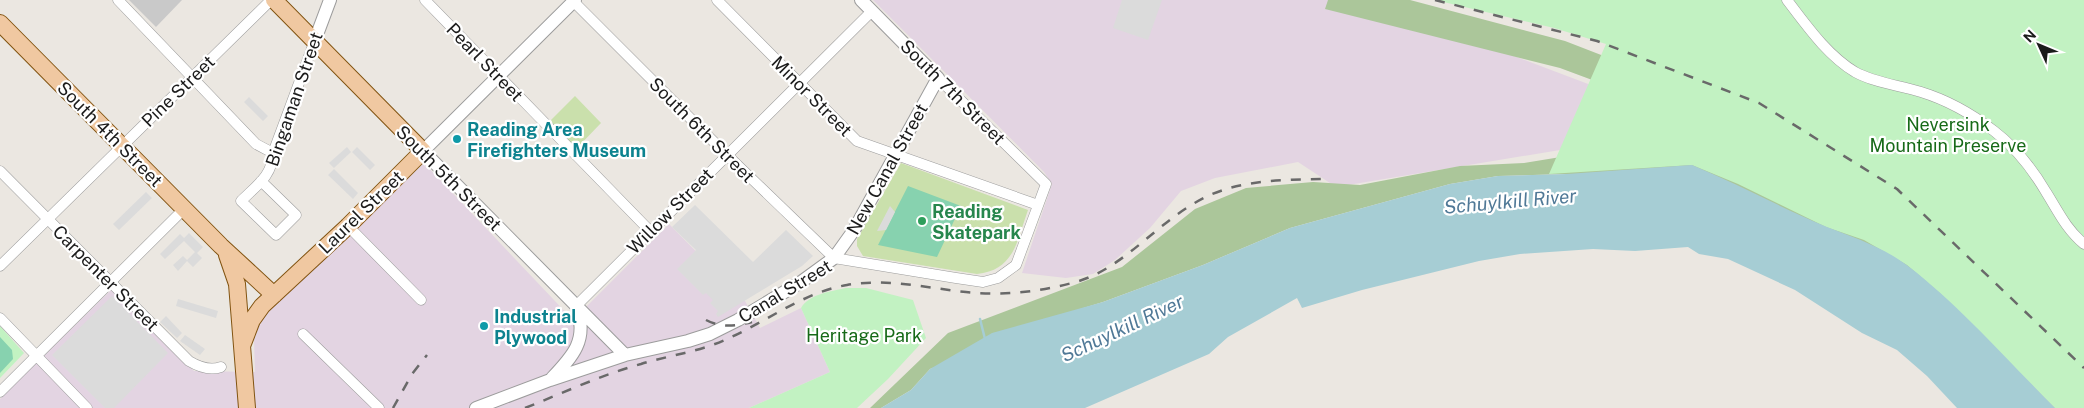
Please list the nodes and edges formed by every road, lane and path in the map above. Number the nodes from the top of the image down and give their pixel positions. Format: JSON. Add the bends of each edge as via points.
{"nodes":[{"id":1,"x":118,"y":0,"type":"edge"},
{"id":2,"x":272,"y":0,"type":"edge"},
{"id":3,"x":330,"y":0,"type":"edge"},
{"id":4,"x":424,"y":0,"type":"edge"},
{"id":5,"x":717,"y":0,"type":"edge"},
{"id":6,"x":861,"y":0,"type":"edge"},
{"id":7,"x":1788,"y":0,"type":"edge"},
{"id":8,"x":574,"y":1,"type":"edge"},
{"id":9,"x":872,"y":11,"type":"junction"},
{"id":10,"x":0,"y":23,"type":"edge"},
{"id":11,"x":314,"y":40,"type":"junction"},
{"id":12,"x":498,"y":77,"type":"junction"},
{"id":13,"x":192,"y":78,"type":"junction"},
{"id":14,"x":938,"y":78,"type":"junction"},
{"id":15,"x":799,"y":83,"type":"junction"},
{"id":16,"x":122,"y":146,"type":"junction"},
{"id":17,"x":423,"y":151,"type":"junction"},
{"id":18,"x":273,"y":153,"type":"junction"},
{"id":19,"x":895,"y":155,"type":"junction"},
{"id":20,"x":727,"y":156,"type":"junction"},
{"id":21,"x":0,"y":170,"type":"edge"},
{"id":22,"x":261,"y":181,"type":"junction"},
{"id":23,"x":1046,"y":184,"type":"joint"},
{"id":24,"x":1038,"y":205,"type":"junction"},
{"id":25,"x":184,"y":209,"type":"junction"},
{"id":26,"x":48,"y":219,"type":"junction"},
{"id":27,"x":348,"y":226,"type":"junction"},
{"id":28,"x":650,"y":231,"type":"junction"},
{"id":29,"x":2084,"y":244,"type":"edge"},
{"id":30,"x":221,"y":246,"type":"junction"},
{"id":31,"x":834,"y":258,"type":"junction"},
{"id":32,"x":0,"y":266,"type":"edge"},
{"id":33,"x":110,"y":282,"type":"junction"},
{"id":34,"x":274,"y":295,"type":"junction"},
{"id":35,"x":421,"y":300,"type":"dead end"},
{"id":36,"x":576,"y":306,"type":"junction"},
{"id":37,"x":0,"y":318,"type":"edge"},
{"id":38,"x":303,"y":334,"type":"dead end"},
{"id":39,"x":243,"y":349,"type":"junction"},
{"id":40,"x":36,"y":354,"type":"junction"},
{"id":41,"x":626,"y":355,"type":"junction"},
{"id":42,"x":221,"y":367,"type":"dead end"},
{"id":43,"x":550,"y":380,"type":"junction"},
{"id":44,"x":0,"y":392,"type":"edge"},
{"id":45,"x":87,"y":408,"type":"edge"},
{"id":46,"x":247,"y":408,"type":"edge"},
{"id":47,"x":379,"y":408,"type":"edge"},
{"id":48,"x":476,"y":408,"type":"edge"}],
"edges":[{"from":1,"to":13,"type":"street"},
{"from":2,"to":11,"type":"main road","name":"South 5th Street"},
{"from":2,"to":13,"type":"street","name":"Pine Street"},
{"from":3,"to":11,"type":"street","name":"Bingaman Street"},
{"from":4,"to":12,"type":"street","name":"Pearl Street"},
{"from":5,"to":15,"type":"street","name":"Minor Street"},
{"from":6,"to":9,"type":"street","name":"South 7th Street"},
{"from":7,"to":29,"type":"street","via":[[1822,43],[1855,71],[1942,100],[1997,133],[2029,167],[2062,220]]},
{"from":8,"to":12,"type":"street","name":"Laurel Street"},
{"from":8,"to":20,"type":"street","name":"South 6th Street"},
{"from":9,"to":14,"type":"street","name":"South 7th Street"},
{"from":9,"to":15,"type":"street","name":"Willow Street"},
{"from":10,"to":16,"type":"main road","name":"South 4th Street"},
{"from":11,"to":17,"type":"main road","name":"South 5th Street"},
{"from":11,"to":18,"type":"street","name":"Bingaman Street"},
{"from":12,"to":17,"type":"street","name":"Laurel Street"},
{"from":12,"to":28,"type":"street","name":"Pearl Street"},
{"from":13,"to":16,"type":"street","name":"Pine Street"},
{"from":13,"to":18,"type":"street","via":[[256,144]]},
{"from":14,"to":19,"type":"street","name":"New Canal Street"},
{"from":14,"to":23,"type":"street","name":"South 7th Street"},
{"from":15,"to":19,"type":"street","name":"Minor Street","via":[[857,141]]},
{"from":15,"to":20,"type":"street","name":"Willow Street"},
{"from":16,"to":25,"type":"main road","name":"South 4th Street"},
{"from":16,"to":26,"type":"street","name":"Pine Street"},
{"from":17,"to":27,"type":"main road","name":"Laurel Street"},
{"from":17,"to":36,"type":"street","name":"South 5th Street"},
{"from":18,"to":22,"type":"street","name":"Bingaman Street","via":[[270,171]]},
{"from":19,"to":24,"type":"street","name":"Minor Street"},
{"from":19,"to":31,"type":"street","name":"New Canal Street","via":[[854,230]]},
{"from":20,"to":28,"type":"street","name":"Willow Street"},
{"from":20,"to":31,"type":"street","name":"South 6th Street"},
{"from":21,"to":26,"type":"street","name":"Carpenter Street"},
{"from":22,"to":22,"type":"street","name":"Bingaman Street","via":[[296,215],[276,235],[241,202]]},
{"from":23,"to":24,"type":"street","name":"Canal Street"},
{"from":24,"to":31,"type":"street","name":"Canal Street","via":[[1016,265],[998,278],[983,282]]},
{"from":25,"to":30,"type":"main road","name":"South 4th Street"},
{"from":25,"to":33,"type":"street"},
{"from":26,"to":32,"type":"street","name":"Pine Street"},
{"from":26,"to":33,"type":"street","name":"Carpenter Street"},
{"from":27,"to":34,"type":"main road","name":"Laurel Street"},
{"from":27,"to":35,"type":"street"},
{"from":28,"to":36,"type":"street","name":"Willow Street"},
{"from":30,"to":34,"type":"main road","name":"South 4th Street"},
{"from":30,"to":39,"type":"main road","name":"South 4th Street","via":[[236,276]]},
{"from":31,"to":41,"type":"street","name":"Canal Street","via":[[801,282],[727,326],[688,341]]},
{"from":33,"to":40,"type":"street"},
{"from":33,"to":42,"type":"street","name":"Carpenter Street","via":[[189,362],[198,367]]},
{"from":34,"to":39,"type":"main road","name":"Laurel Street","via":[[252,320]]},
{"from":36,"to":41,"type":"street","name":"South 5th Street"},
{"from":36,"to":43,"type":"street","via":[[582,327],[576,349]]},
{"from":37,"to":40,"type":"street"},
{"from":38,"to":47,"type":"street"},
{"from":39,"to":46,"type":"main road"},
{"from":40,"to":44,"type":"street"},
{"from":40,"to":45,"type":"street"},
{"from":41,"to":43,"type":"street","name":"Canal Street"},
{"from":43,"to":48,"type":"street","name":"Canal Street"}]}
